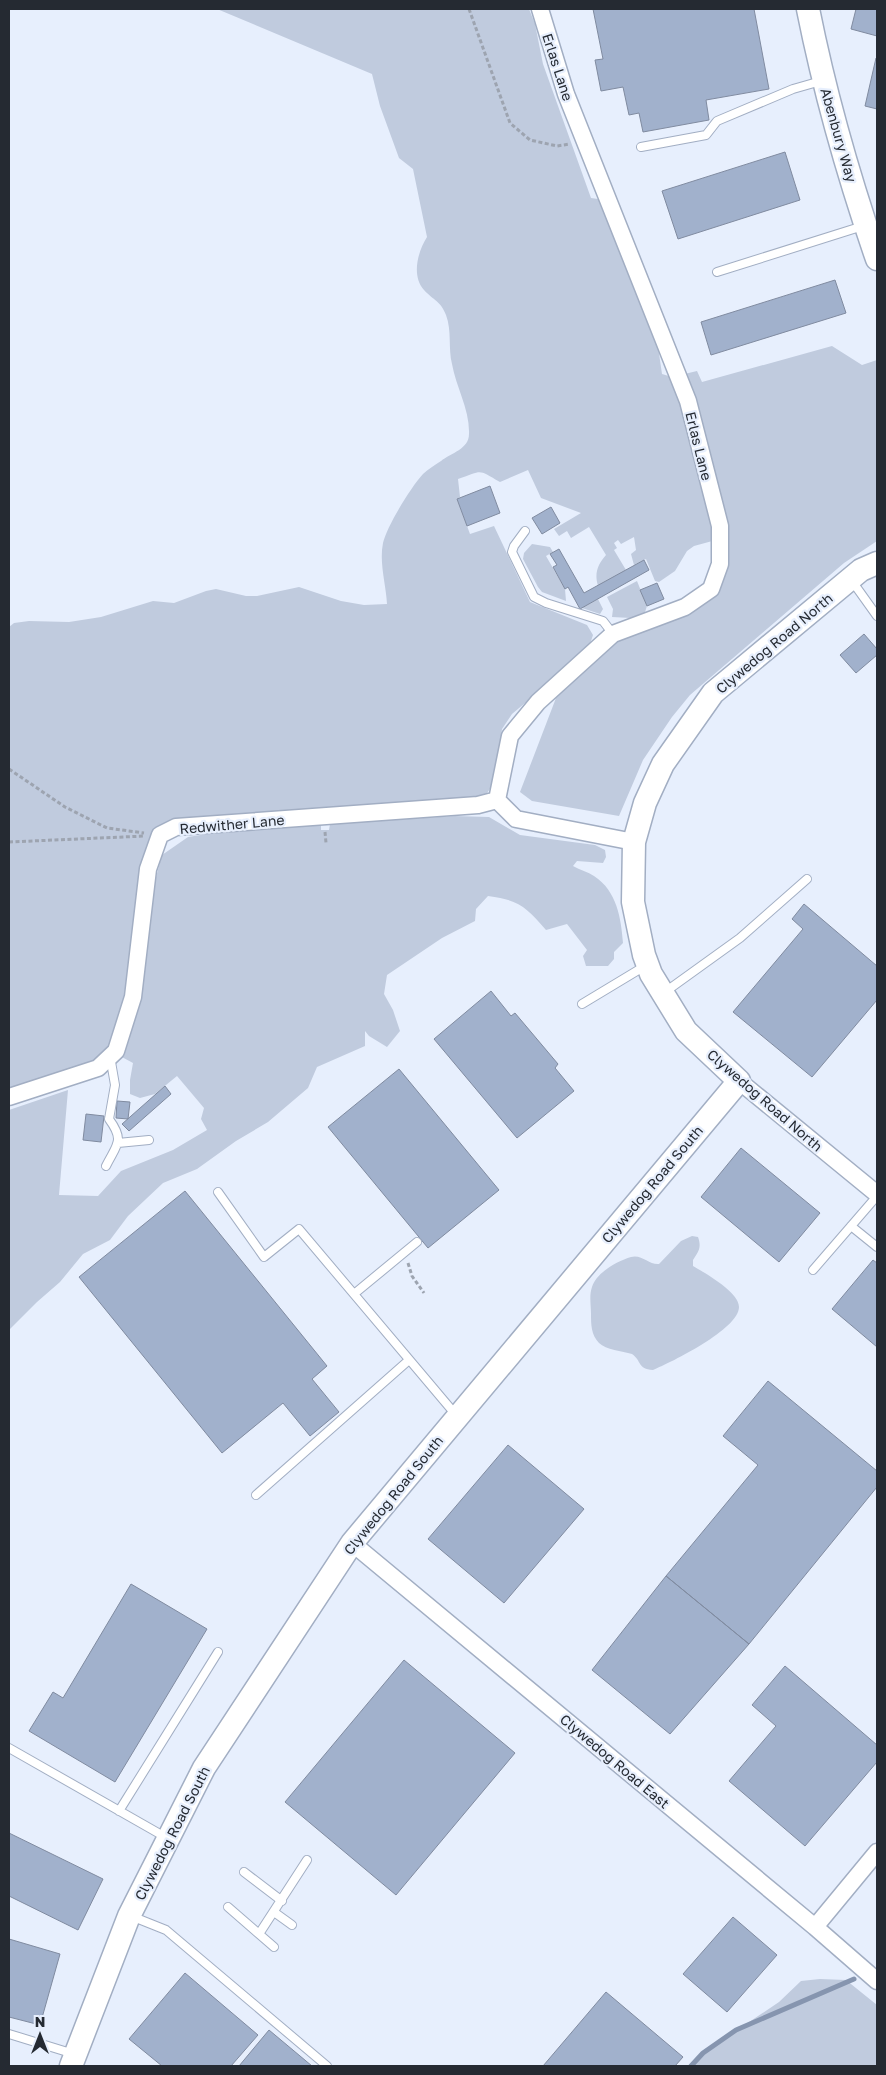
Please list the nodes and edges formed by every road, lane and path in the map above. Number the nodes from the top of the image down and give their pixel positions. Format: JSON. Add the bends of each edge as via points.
{"nodes":[{"id":1,"x":469,"y":9,"type":"edge"},
{"id":2,"x":540,"y":9,"type":"edge"},
{"id":3,"x":808,"y":9,"type":"edge"},
{"id":4,"x":823,"y":80,"type":"junction"},
{"id":5,"x":585,"y":142,"type":"junction"},
{"id":6,"x":641,"y":147,"type":"dead end"},
{"id":7,"x":865,"y":225,"type":"junction"},
{"id":8,"x":877,"y":259,"type":"edge"},
{"id":9,"x":717,"y":272,"type":"dead end"},
{"id":10,"x":525,"y":531,"type":"dead end"},
{"id":11,"x":877,"y":563,"type":"edge"},
{"id":12,"x":850,"y":579,"type":"junction"},
{"id":13,"x":877,"y":616,"type":"edge"},
{"id":14,"x":613,"y":634,"type":"junction"},
{"id":15,"x":9,"y":769,"type":"edge"},
{"id":16,"x":498,"y":800,"type":"junction"},
{"id":17,"x":160,"y":835,"type":"junction"},
{"id":18,"x":9,"y":842,"type":"edge"},
{"id":19,"x":634,"y":842,"type":"junction"},
{"id":20,"x":807,"y":879,"type":"dead end"},
{"id":21,"x":647,"y":964,"type":"junction"},
{"id":22,"x":662,"y":994,"type":"junction"},
{"id":23,"x":582,"y":1004,"type":"dead end"},
{"id":24,"x":110,"y":1056,"type":"junction"},
{"id":25,"x":739,"y":1082,"type":"junction"},
{"id":26,"x":9,"y":1097,"type":"edge"},
{"id":27,"x":149,"y":1140,"type":"dead end"},
{"id":28,"x":118,"y":1143,"type":"junction"},
{"id":29,"x":106,"y":1166,"type":"dead end"},
{"id":30,"x":218,"y":1192,"type":"dead end"},
{"id":31,"x":877,"y":1195,"type":"edge"},
{"id":32,"x":851,"y":1226,"type":"junction"},
{"id":33,"x":417,"y":1242,"type":"dead end"},
{"id":34,"x":877,"y":1247,"type":"edge"},
{"id":35,"x":406,"y":1252,"type":"junction"},
{"id":36,"x":813,"y":1270,"type":"dead end"},
{"id":37,"x":424,"y":1293,"type":"dead end"},
{"id":38,"x":354,"y":1294,"type":"junction"},
{"id":39,"x":409,"y":1360,"type":"junction"},
{"id":40,"x":457,"y":1417,"type":"junction"},
{"id":41,"x":256,"y":1494,"type":"dead end"},
{"id":42,"x":352,"y":1542,"type":"junction"},
{"id":43,"x":218,"y":1652,"type":"dead end"},
{"id":44,"x":9,"y":1748,"type":"edge"},
{"id":45,"x":119,"y":1811,"type":"junction"},
{"id":46,"x":168,"y":1839,"type":"junction"},
{"id":47,"x":877,"y":1852,"type":"edge"},
{"id":48,"x":306,"y":1860,"type":"dead end"},
{"id":49,"x":244,"y":1872,"type":"dead end"},
{"id":50,"x":282,"y":1901,"type":"junction"},
{"id":51,"x":228,"y":1906,"type":"dead end"},
{"id":52,"x":274,"y":1912,"type":"junction"},
{"id":53,"x":130,"y":1916,"type":"junction"},
{"id":54,"x":292,"y":1925,"type":"dead end"},
{"id":55,"x":815,"y":1927,"type":"junction"},
{"id":56,"x":259,"y":1934,"type":"junction"},
{"id":57,"x":274,"y":1947,"type":"dead end"},
{"id":58,"x":877,"y":1981,"type":"edge"},
{"id":59,"x":9,"y":2034,"type":"edge"},
{"id":60,"x":73,"y":2061,"type":"edge"},
{"id":61,"x":327,"y":2066,"type":"edge"}],
"edges":[{"from":1,"to":5,"type":"path","via":[[510,122],[530,140],[557,146]]},
{"from":2,"to":5,"type":"street","name":"Erlas Lane","via":[[566,94]]},
{"from":3,"to":4,"type":"street","name":"Abenbury Way"},
{"from":4,"to":6,"type":"lane","via":[[717,121],[706,135]]},
{"from":4,"to":7,"type":"street","name":"Abenbury Way"},
{"from":5,"to":14,"type":"street","name":"Erlas Lane","via":[[688,401],[720,526],[720,564],[711,588],[685,607]]},
{"from":7,"to":8,"type":"street","name":"Abenbury Way"},
{"from":7,"to":9,"type":"lane"},
{"from":10,"to":14,"type":"lane","via":[[512,552],[534,597],[602,621]]},
{"from":11,"to":12,"type":"street","name":"Clywedog Road North"},
{"from":12,"to":13,"type":"lane"},
{"from":12,"to":19,"type":"street","name":"Clywedog Road North","via":[[713,693],[663,764],[645,803]]},
{"from":14,"to":16,"type":"street","name":"Erlas Lane","via":[[538,702],[510,736]]},
{"from":15,"to":17,"type":"path","via":[[65,807],[108,828]]},
{"from":16,"to":17,"type":"street","name":"Redwither Lane","via":[[478,805],[176,827]]},
{"from":16,"to":19,"type":"street","via":[[516,819]]},
{"from":17,"to":18,"type":"path"},
{"from":17,"to":24,"type":"street","name":"Redwither Lane","via":[[148,869],[133,997],[116,1051]]},
{"from":19,"to":21,"type":"street","name":"Clywedog Road North","via":[[633,902]]},
{"from":20,"to":22,"type":"lane","via":[[740,938]]},
{"from":21,"to":22,"type":"street","name":"Clywedog Road North"},
{"from":21,"to":23,"type":"lane"},
{"from":22,"to":25,"type":"street","name":"Clywedog Road North","via":[[686,1031]]},
{"from":24,"to":26,"type":"street","name":"Redwither Lane","via":[[98,1068]]},
{"from":24,"to":28,"type":"lane","via":[[115,1085],[109,1119],[117,1130]]},
{"from":25,"to":31,"type":"street","name":"Clywedog Road North"},
{"from":25,"to":40,"type":"street","name":"Clywedog Road South"},
{"from":27,"to":28,"type":"lane"},
{"from":28,"to":29,"type":"lane"},
{"from":30,"to":38,"type":"lane","via":[[264,1257],[299,1229]]},
{"from":31,"to":32,"type":"lane"},
{"from":32,"to":34,"type":"lane"},
{"from":32,"to":36,"type":"lane"},
{"from":33,"to":35,"type":"lane"},
{"from":35,"to":37,"type":"path","via":[[412,1276]]},
{"from":35,"to":38,"type":"lane"},
{"from":38,"to":39,"type":"lane"},
{"from":39,"to":40,"type":"lane"},
{"from":39,"to":41,"type":"lane"},
{"from":40,"to":42,"type":"street","name":"Clywedog Road South"},
{"from":42,"to":46,"type":"street","name":"Clywedog Road South","via":[[204,1768]]},
{"from":42,"to":55,"type":"street","name":"Clywedog Road East"},
{"from":43,"to":45,"type":"lane"},
{"from":44,"to":45,"type":"lane"},
{"from":45,"to":46,"type":"lane"},
{"from":46,"to":53,"type":"street","name":"Clywedog Road South"},
{"from":47,"to":55,"type":"street"},
{"from":48,"to":50,"type":"lane"},
{"from":49,"to":50,"type":"lane"},
{"from":50,"to":52,"type":"lane"},
{"from":51,"to":56,"type":"lane"},
{"from":52,"to":54,"type":"lane"},
{"from":52,"to":56,"type":"lane"},
{"from":53,"to":60,"type":"street","name":"Clywedog Road South"},
{"from":53,"to":61,"type":"lane","via":[[166,1930]]},
{"from":55,"to":58,"type":"street","name":"Clywedog Road East"},
{"from":56,"to":57,"type":"lane"},
{"from":59,"to":60,"type":"lane"}]}
